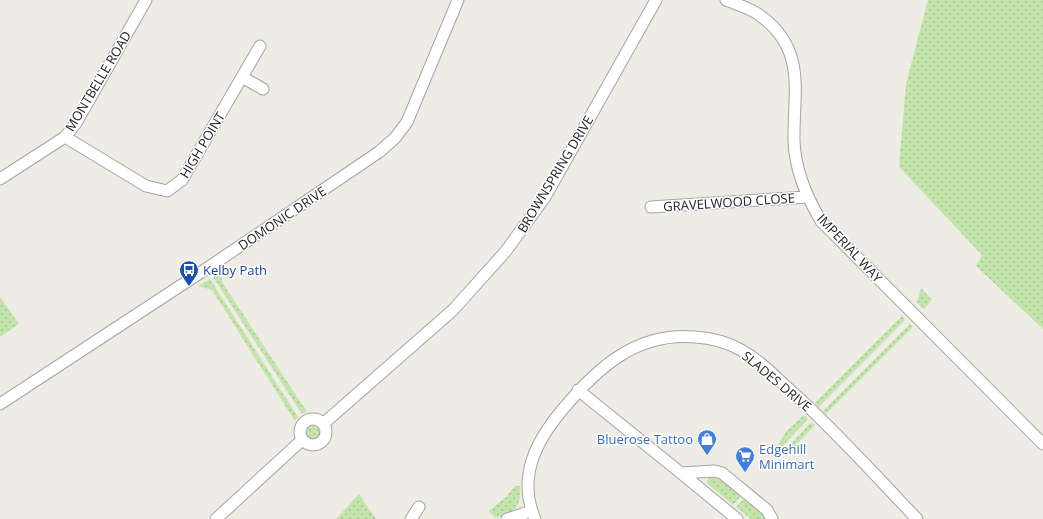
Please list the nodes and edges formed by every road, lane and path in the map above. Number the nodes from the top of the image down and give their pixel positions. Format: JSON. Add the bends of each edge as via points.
{"nodes":[{"id":1,"x":146,"y":0,"type":"edge"},
{"id":2,"x":656,"y":0,"type":"edge"},
{"id":3,"x":726,"y":0,"type":"edge"},
{"id":4,"x":456,"y":1,"type":"edge"},
{"id":5,"x":260,"y":46,"type":"dead end"},
{"id":6,"x":242,"y":77,"type":"junction"},
{"id":7,"x":263,"y":89,"type":"dead end"},
{"id":8,"x":65,"y":137,"type":"junction"},
{"id":9,"x":0,"y":179,"type":"edge"},
{"id":10,"x":807,"y":197,"type":"junction"},
{"id":11,"x":652,"y":207,"type":"dead end"},
{"id":12,"x":578,"y":390,"type":"junction"},
{"id":13,"x":0,"y":404,"type":"edge"},
{"id":14,"x":323,"y":424,"type":"junction"},
{"id":15,"x":302,"y":440,"type":"junction"},
{"id":16,"x":1043,"y":444,"type":"edge"},
{"id":17,"x":681,"y":473,"type":"junction"},
{"id":18,"x":419,"y":507,"type":"dead end"},
{"id":19,"x":534,"y":515,"type":"edge"},
{"id":20,"x":216,"y":519,"type":"edge"},
{"id":21,"x":411,"y":519,"type":"edge"},
{"id":22,"x":507,"y":519,"type":"edge"},
{"id":23,"x":738,"y":519,"type":"edge"},
{"id":24,"x":772,"y":519,"type":"edge"},
{"id":25,"x":917,"y":519,"type":"edge"}],
"edges":[{"from":1,"to":8,"type":"street","name":"MONTBELLE ROAD","via":[[76,123]]},
{"from":2,"to":14,"type":"street","name":"BROWNSPRING DRIVE","via":[[545,197],[506,251],[453,310]]},
{"from":3,"to":10,"type":"street","name":"IMPERIAL WAY","via":[[761,16],[782,37],[790,52],[796,85],[794,141]]},
{"from":4,"to":13,"type":"street","name":"DOMONIC DRIVE","via":[[407,122],[395,138],[379,152],[206,269]]},
{"from":5,"to":6,"type":"street","name":"HIGH POINT"},
{"from":6,"to":7,"type":"street"},
{"from":6,"to":8,"type":"street","name":"HIGH POINT","via":[[182,180],[167,191],[146,186]]},
{"from":8,"to":9,"type":"street","name":"MONTBELLE ROAD"},
{"from":10,"to":11,"type":"street","name":"GRAVELWOOD CLOSE"},
{"from":10,"to":16,"type":"street","name":"IMPERIAL WAY","via":[[821,221]]},
{"from":12,"to":17,"type":"street"},
{"from":12,"to":19,"type":"street","name":"SLADES DRIVE","via":[[549,425],[532,456],[529,493]]},
{"from":12,"to":25,"type":"street","name":"SLADES DRIVE","via":[[621,354],[652,341],[686,336],[730,344],[755,359],[815,413]]},
{"from":14,"to":15,"type":"street","via":[[316,419],[304,422],[300,429]]},
{"from":14,"to":15,"type":"street","via":[[326,431],[322,441],[314,445]]},
{"from":15,"to":20,"type":"street"},
{"from":17,"to":23,"type":"street"},
{"from":17,"to":24,"type":"street","via":[[722,473],[767,510]]},
{"from":18,"to":21,"type":"street"},
{"from":19,"to":22,"type":"street","name":"SLADES DRIVE"}]}
